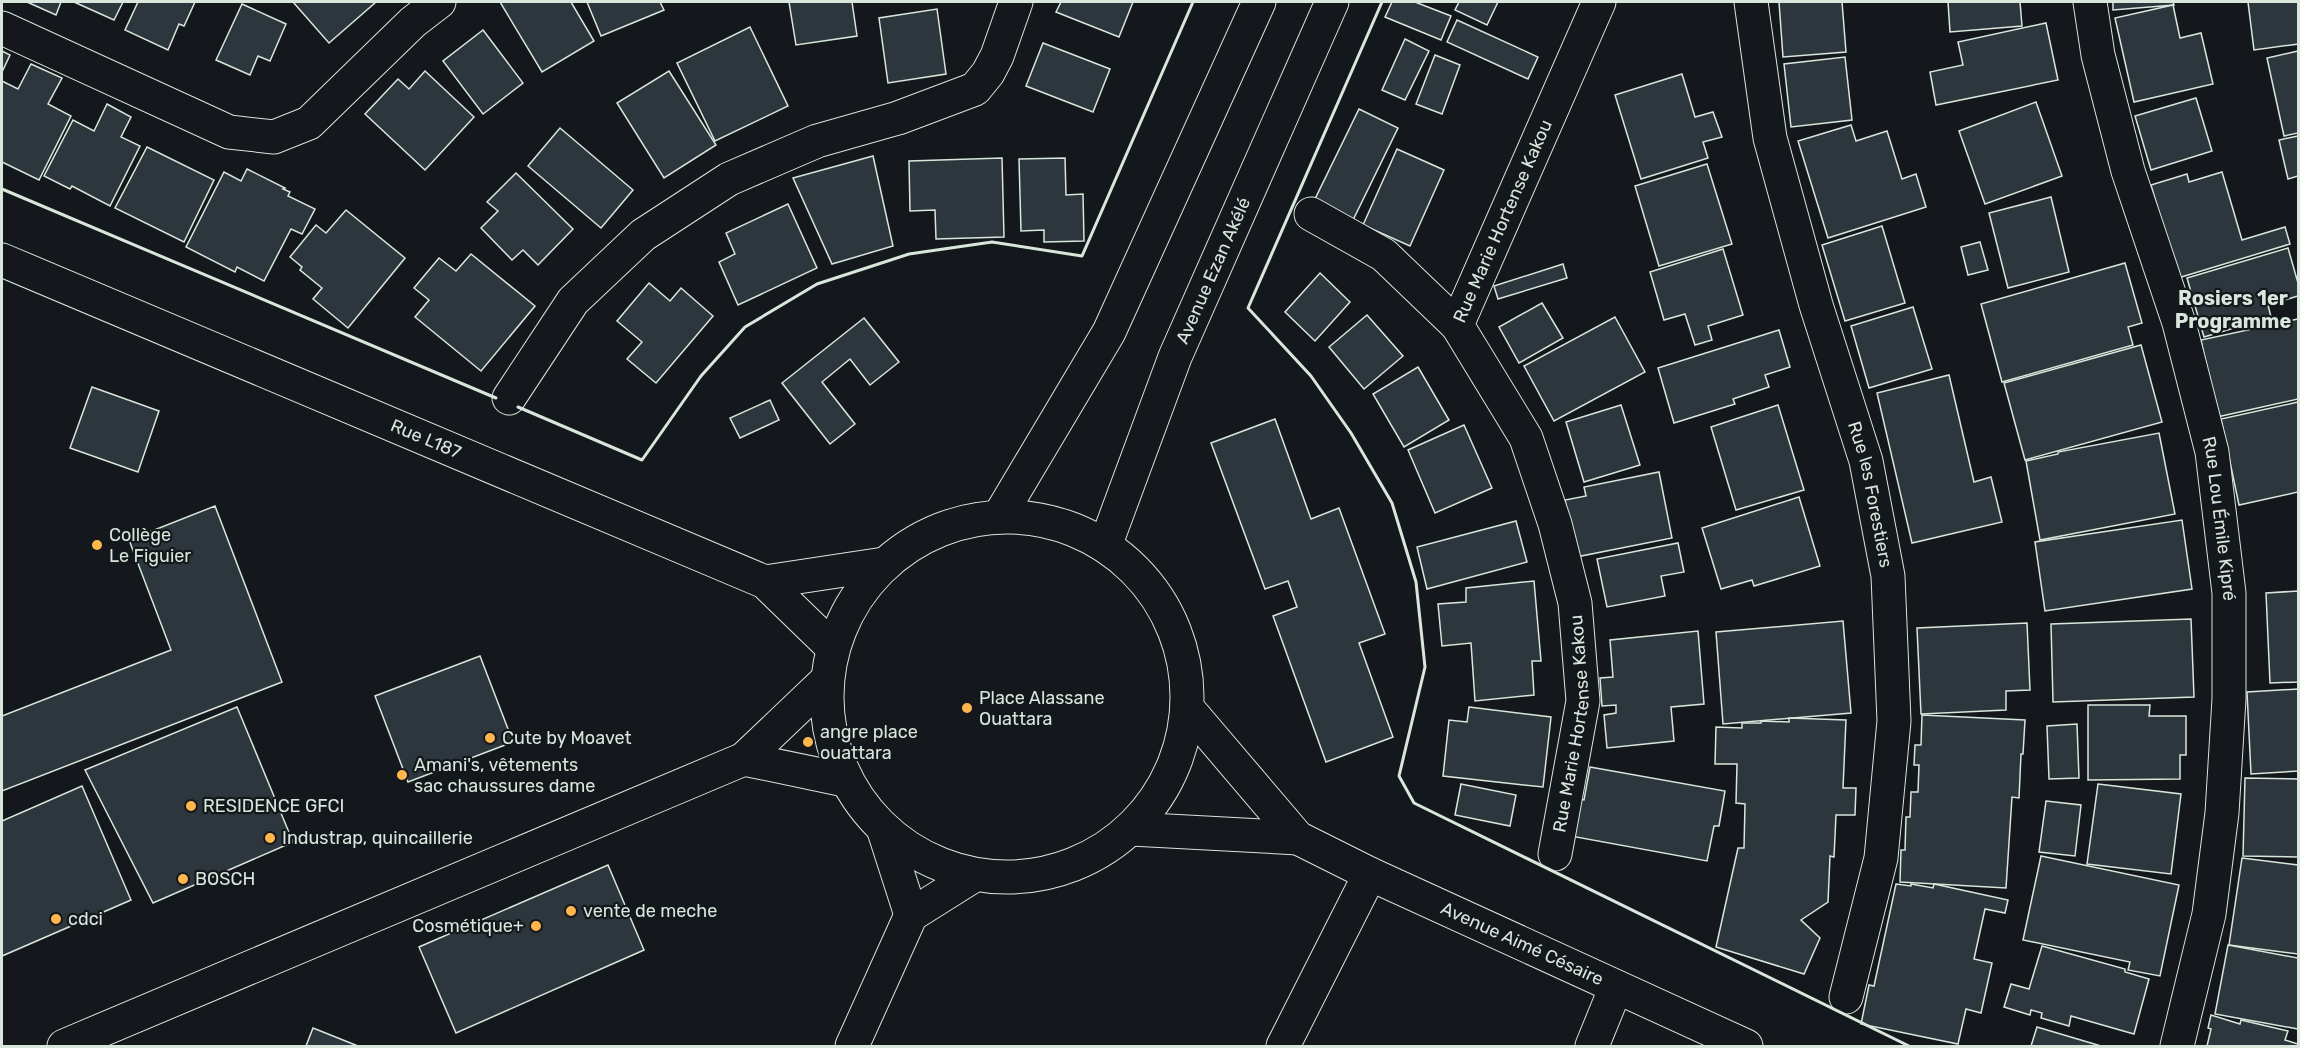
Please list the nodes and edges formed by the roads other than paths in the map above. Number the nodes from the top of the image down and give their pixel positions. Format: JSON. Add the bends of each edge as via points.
{"nodes":[{"id":1,"x":439,"y":2,"type":"edge"},
{"id":2,"x":1016,"y":2,"type":"edge"},
{"id":3,"x":1259,"y":2,"type":"edge"},
{"id":4,"x":1332,"y":2,"type":"edge"},
{"id":5,"x":1599,"y":2,"type":"edge"},
{"id":6,"x":1751,"y":2,"type":"edge"},
{"id":7,"x":2090,"y":2,"type":"edge"},
{"id":8,"x":2,"y":28,"type":"edge"},
{"id":9,"x":1311,"y":214,"type":"dead end"},
{"id":10,"x":2,"y":260,"type":"edge"},
{"id":11,"x":1457,"y":325,"type":"junction"},
{"id":12,"x":509,"y":398,"type":"dead end"},
{"id":13,"x":1000,"y":515,"type":"junction"},
{"id":14,"x":1105,"y":546,"type":"junction"},
{"id":15,"x":884,"y":564,"type":"junction"},
{"id":16,"x":765,"y":582,"type":"junction"},
{"id":17,"x":833,"y":648,"type":"junction"},
{"id":18,"x":826,"y":680,"type":"junction"},
{"id":19,"x":1189,"y":710,"type":"junction"},
{"id":20,"x":744,"y":759,"type":"junction"},
{"id":21,"x":845,"y":780,"type":"junction"},
{"id":22,"x":1131,"y":829,"type":"junction"},
{"id":23,"x":884,"y":831,"type":"junction"},
{"id":24,"x":1298,"y":838,"type":"junction"},
{"id":25,"x":1555,"y":854,"type":"dead end"},
{"id":26,"x":1370,"y":874,"type":"junction"},
{"id":27,"x":973,"y":876,"type":"junction"},
{"id":28,"x":911,"y":915,"type":"junction"},
{"id":29,"x":1616,"y":987,"type":"junction"},
{"id":30,"x":1846,"y":998,"type":"dead end"},
{"id":31,"x":64,"y":1047,"type":"edge"},
{"id":32,"x":852,"y":1047,"type":"edge"},
{"id":33,"x":1283,"y":1047,"type":"edge"},
{"id":34,"x":1592,"y":1047,"type":"edge"},
{"id":35,"x":1746,"y":1047,"type":"edge"},
{"id":36,"x":2177,"y":1047,"type":"edge"}],
"edges":[{"from":1,"to":8,"type":"street","via":[[413,22],[309,123],[274,137],[229,132]]},
{"from":2,"to":12,"type":"street","via":[[997,56],[975,88],[898,118],[817,141],[729,179],[643,235],[573,302]]},
{"from":3,"to":13,"type":"street","via":[[1109,332]]},
{"from":4,"to":14,"type":"street","name":"Avenue Ezan Akélé","via":[[1174,357]]},
{"from":5,"to":11,"type":"street","name":"Rue Marie Hortense Kakou"},
{"from":6,"to":30,"type":"street","name":"Rue les Forestiers","via":[[1770,138],[1816,305],[1866,461],[1888,576],[1894,721],[1881,858]]},
{"from":7,"to":36,"type":"street","name":"Rue Lou Émile Kipré","via":[[2098,55],[2128,171],[2179,323],[2212,452],[2229,593],[2229,699],[2222,813],[2209,914]]},
{"from":9,"to":11,"type":"street","via":[[1384,255]]},
{"from":10,"to":16,"type":"street","name":"Rue L187"},
{"from":11,"to":25,"type":"street","name":"Rue Marie Hortense Kakou","via":[[1526,438],[1555,524],[1575,603],[1583,701]]},
{"from":13,"to":14,"type":"street","via":[[1052,520]]},
{"from":13,"to":15,"type":"street","via":[[937,529]]},
{"from":14,"to":19,"type":"street","via":[[1144,580],[1180,637]]},
{"from":15,"to":16,"type":"street"},
{"from":15,"to":17,"type":"street","via":[[852,602]]},
{"from":16,"to":17,"type":"street","name":"Rue L187"},
{"from":17,"to":18,"type":"street"},
{"from":18,"to":20,"type":"street"},
{"from":18,"to":21,"type":"street","via":[[829,732]]},
{"from":19,"to":22,"type":"street","via":[[1171,775]]},
{"from":19,"to":24,"type":"street","name":"Avenue Aimé Césaire"},
{"from":20,"to":21,"type":"street"},
{"from":20,"to":31,"type":"street"},
{"from":21,"to":23,"type":"street"},
{"from":22,"to":24,"type":"street","name":"Avenue Aimé Césaire"},
{"from":22,"to":27,"type":"street","via":[[1097,855],[1058,871],[1016,879]]},
{"from":23,"to":27,"type":"street","via":[[926,860]]},
{"from":23,"to":28,"type":"street"},
{"from":24,"to":26,"type":"street","name":"Avenue Aimé Césaire"},
{"from":26,"to":29,"type":"street","name":"Avenue Aimé Césaire"},
{"from":26,"to":33,"type":"street"},
{"from":27,"to":28,"type":"street"},
{"from":28,"to":32,"type":"street"},
{"from":29,"to":34,"type":"street"},
{"from":29,"to":35,"type":"street","name":"Avenue Aimé Césaire"}]}
